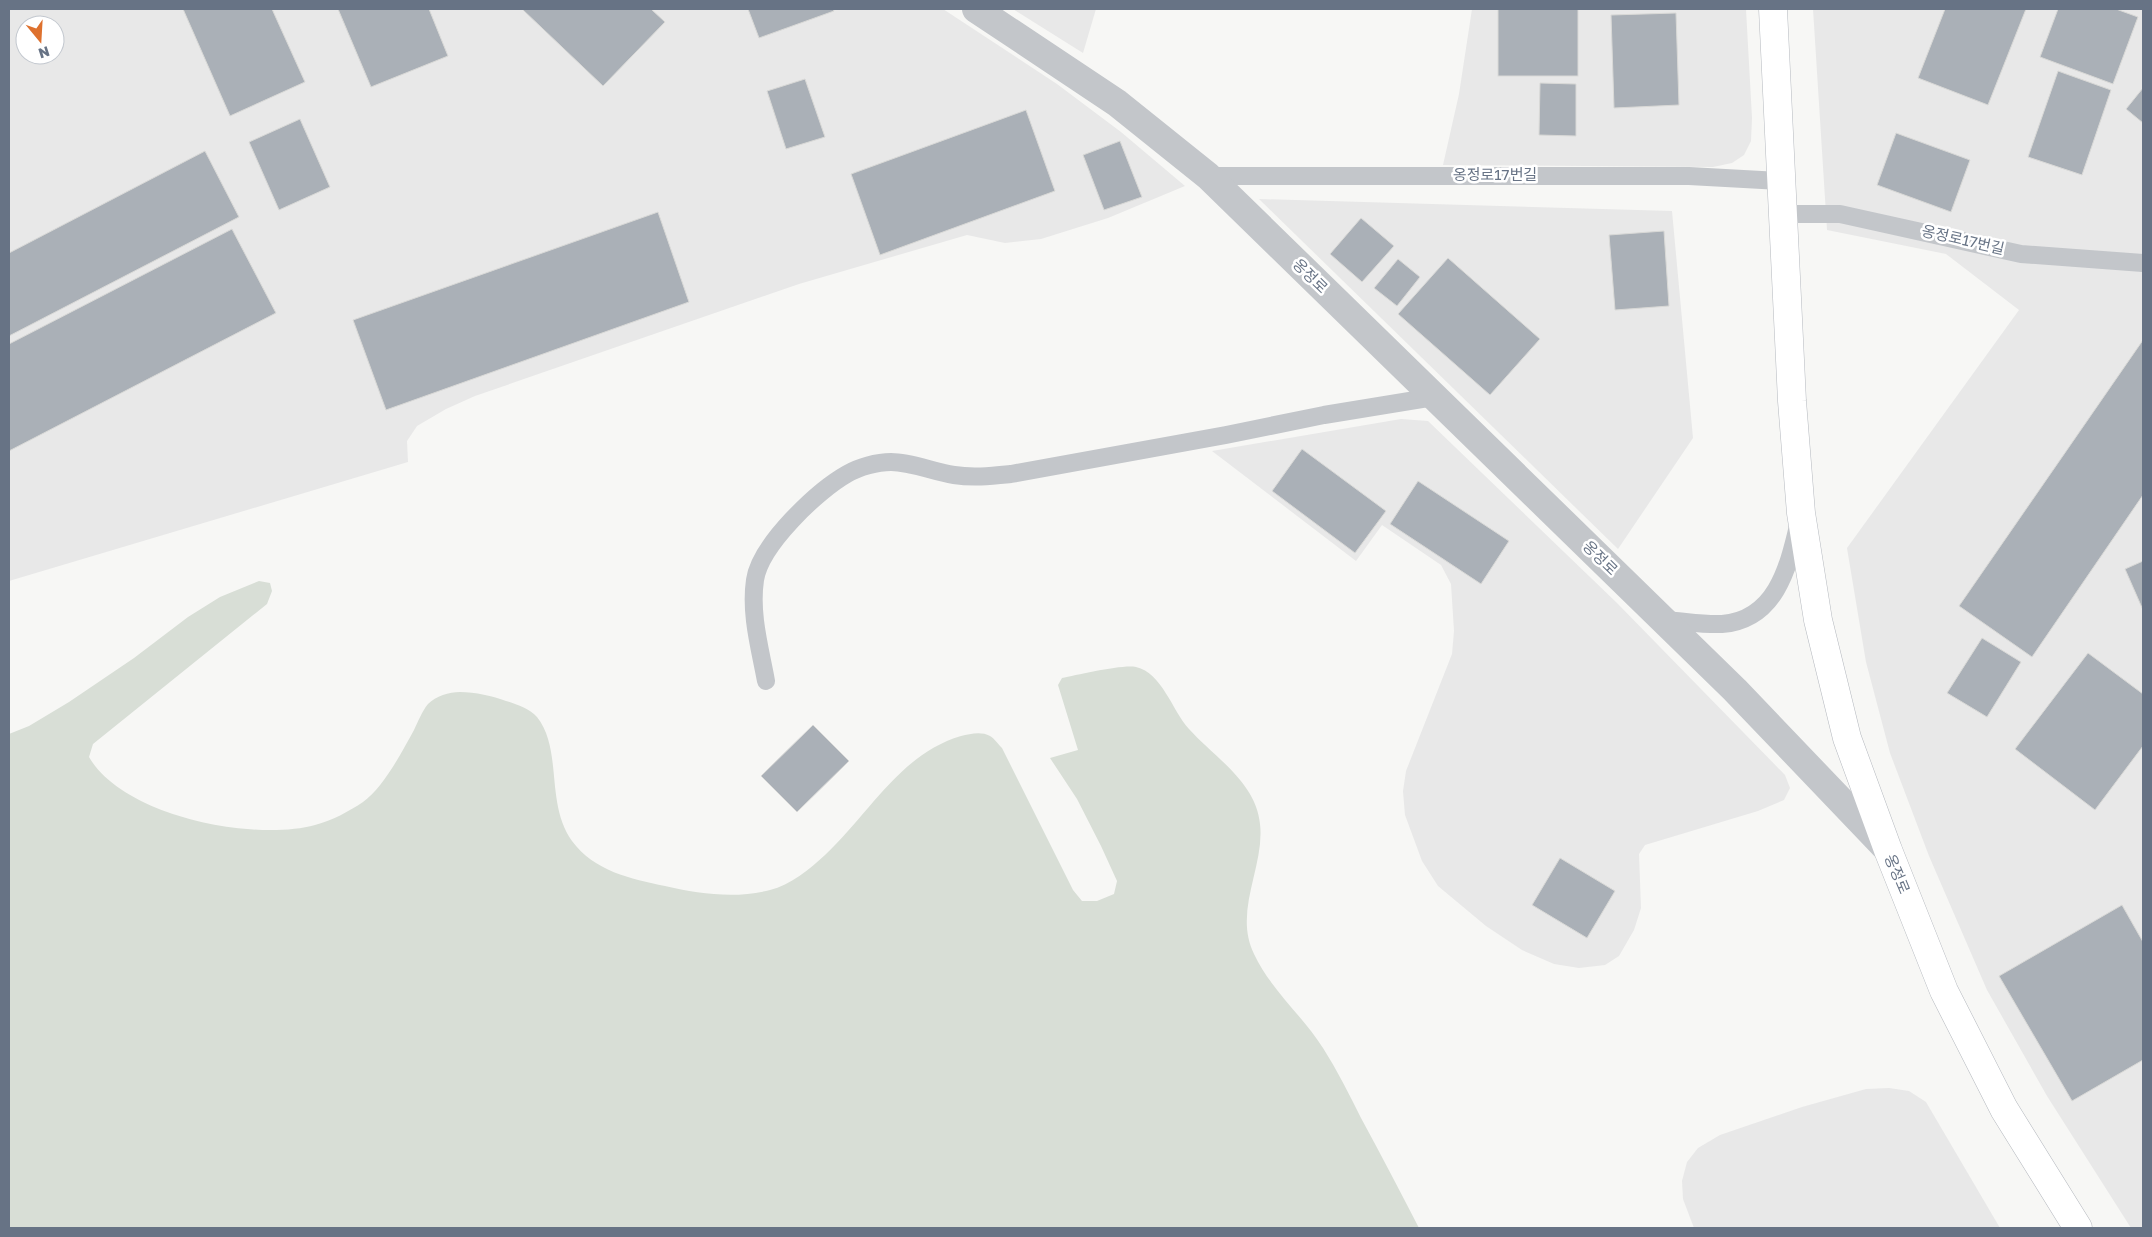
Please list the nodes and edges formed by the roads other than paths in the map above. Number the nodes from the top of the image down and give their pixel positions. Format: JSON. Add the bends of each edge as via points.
{"nodes":[{"id":1,"x":976,"y":9,"type":"edge"},
{"id":2,"x":1773,"y":9,"type":"edge"},
{"id":3,"x":1208,"y":176,"type":"junction"},
{"id":4,"x":1782,"y":181,"type":"junction"},
{"id":5,"x":1784,"y":214,"type":"junction"},
{"id":6,"x":2143,"y":263,"type":"edge"},
{"id":7,"x":1434,"y":397,"type":"junction"},
{"id":8,"x":1801,"y":514,"type":"junction"},
{"id":9,"x":1664,"y":620,"type":"junction"},
{"id":10,"x":766,"y":681,"type":"dead end"},
{"id":11,"x":1888,"y":850,"type":"junction"},
{"id":12,"x":2078,"y":1228,"type":"edge"}],
"edges":[{"from":1,"to":3,"type":"street","name":"옹정로","via":[[1117,103]]},
{"from":2,"to":4,"type":"street"},
{"from":3,"to":4,"type":"lane","name":"옹정로17번길","via":[[1689,176]]},
{"from":3,"to":7,"type":"street","name":"옹정로"},
{"from":4,"to":5,"type":"street"},
{"from":5,"to":6,"type":"lane","name":"옹정로17번길","via":[[1840,214],[2021,254]]},
{"from":5,"to":8,"type":"street","via":[[1792,401]]},
{"from":7,"to":9,"type":"street","name":"옹정로"},
{"from":7,"to":10,"type":"lane","via":[[1011,474],[953,475],[891,462],[848,473],[799,514],[773,540],[763,556],[753,599]]},
{"from":8,"to":9,"type":"lane","via":[[1787,569],[1774,596],[1750,616],[1722,624]]},
{"from":8,"to":11,"type":"street","via":[[1818,620],[1847,738]]},
{"from":9,"to":11,"type":"street","name":"옹정로"},
{"from":11,"to":12,"type":"street","name":"옹정로","via":[[1944,991],[2004,1108]]}]}
